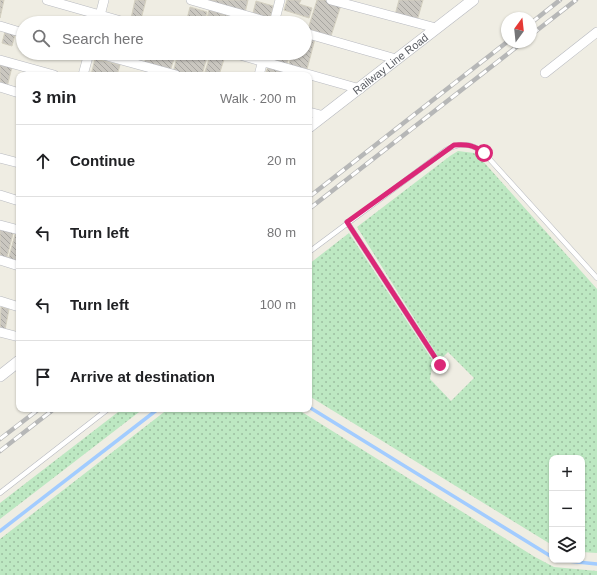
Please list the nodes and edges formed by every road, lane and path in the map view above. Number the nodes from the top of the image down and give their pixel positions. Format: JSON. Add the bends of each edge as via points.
{"nodes":[{"id":1,"x":47,"y":0,"type":"edge"},
{"id":2,"x":104,"y":0,"type":"edge"},
{"id":3,"x":191,"y":0,"type":"edge"},
{"id":4,"x":280,"y":0,"type":"edge"},
{"id":5,"x":331,"y":0,"type":"edge"},
{"id":6,"x":470,"y":0,"type":"edge"},
{"id":7,"x":91,"y":16,"type":"edge"},
{"id":8,"x":100,"y":16,"type":"edge"},
{"id":9,"x":248,"y":16,"type":"edge"},
{"id":10,"x":275,"y":16,"type":"edge"},
{"id":11,"x":0,"y":26,"type":"edge"},
{"id":12,"x":436,"y":28,"type":"junction"},
{"id":13,"x":16,"y":31,"type":"edge"},
{"id":14,"x":597,"y":32,"type":"edge"},
{"id":15,"x":312,"y":34,"type":"edge"},
{"id":16,"x":396,"y":59,"type":"junction"},
{"id":17,"x":0,"y":60,"type":"edge"},
{"id":18,"x":87,"y":60,"type":"edge"},
{"id":19,"x":121,"y":60,"type":"edge"},
{"id":20,"x":263,"y":60,"type":"edge"},
{"id":21,"x":273,"y":60,"type":"edge"},
{"id":22,"x":43,"y":72,"type":"edge"},
{"id":23,"x":84,"y":72,"type":"edge"},
{"id":24,"x":165,"y":72,"type":"edge"},
{"id":25,"x":260,"y":72,"type":"edge"},
{"id":26,"x":309,"y":72,"type":"edge"},
{"id":27,"x":312,"y":73,"type":"edge"},
{"id":28,"x":545,"y":73,"type":"dead end"},
{"id":29,"x":0,"y":87,"type":"edge"},
{"id":30,"x":360,"y":89,"type":"junction"},
{"id":31,"x":16,"y":92,"type":"edge"},
{"id":32,"x":312,"y":113,"type":"edge"},
{"id":33,"x":324,"y":116,"type":"junction"},
{"id":34,"x":312,"y":125,"type":"edge"},
{"id":35,"x":0,"y":158,"type":"edge"},
{"id":36,"x":16,"y":162,"type":"edge"},
{"id":37,"x":0,"y":195,"type":"edge"},
{"id":38,"x":16,"y":200,"type":"edge"},
{"id":39,"x":347,"y":222,"type":"junction"},
{"id":40,"x":0,"y":225,"type":"edge"},
{"id":41,"x":16,"y":229,"type":"edge"},
{"id":42,"x":312,"y":250,"type":"edge"},
{"id":43,"x":0,"y":260,"type":"edge"},
{"id":44,"x":16,"y":265,"type":"edge"},
{"id":45,"x":597,"y":278,"type":"edge"},
{"id":46,"x":0,"y":301,"type":"edge"},
{"id":47,"x":16,"y":306,"type":"edge"},
{"id":48,"x":0,"y":332,"type":"edge"},
{"id":49,"x":16,"y":336,"type":"edge"},
{"id":50,"x":16,"y":363,"type":"edge"},
{"id":51,"x":440,"y":365,"type":"dead end"},
{"id":52,"x":3,"y":371,"type":"edge"},
{"id":53,"x":104,"y":412,"type":"edge"},
{"id":54,"x":0,"y":493,"type":"edge"}],
"edges":[{"from":1,"to":7,"type":"street"},
{"from":2,"to":8,"type":"street"},
{"from":3,"to":9,"type":"street"},
{"from":4,"to":10,"type":"street"},
{"from":5,"to":12,"type":"street"},
{"from":6,"to":12,"type":"street","name":"Railway Line Road"},
{"from":11,"to":13,"type":"street"},
{"from":12,"to":16,"type":"street","name":"Railway Line Road"},
{"from":14,"to":28,"type":"street"},
{"from":15,"to":16,"type":"street"},
{"from":16,"to":30,"type":"street","name":"Railway Line Road"},
{"from":17,"to":22,"type":"street"},
{"from":18,"to":23,"type":"street"},
{"from":19,"to":24,"type":"street"},
{"from":20,"to":25,"type":"street"},
{"from":21,"to":26,"type":"street"},
{"from":27,"to":30,"type":"street"},
{"from":29,"to":31,"type":"street"},
{"from":30,"to":33,"type":"street","name":"Railway Line Road"},
{"from":32,"to":33,"type":"street"},
{"from":33,"to":34,"type":"street","name":"Railway Line Road"},
{"from":35,"to":36,"type":"street"},
{"from":37,"to":38,"type":"street"},
{"from":39,"to":42,"type":"lane"},
{"from":39,"to":45,"type":"lane","via":[[454,145],[475,146]]},
{"from":39,"to":51,"type":"lane"},
{"from":40,"to":41,"type":"street"},
{"from":43,"to":44,"type":"street"},
{"from":46,"to":47,"type":"street"},
{"from":48,"to":49,"type":"street"},
{"from":50,"to":52,"type":"street"},
{"from":53,"to":54,"type":"lane"}]}
